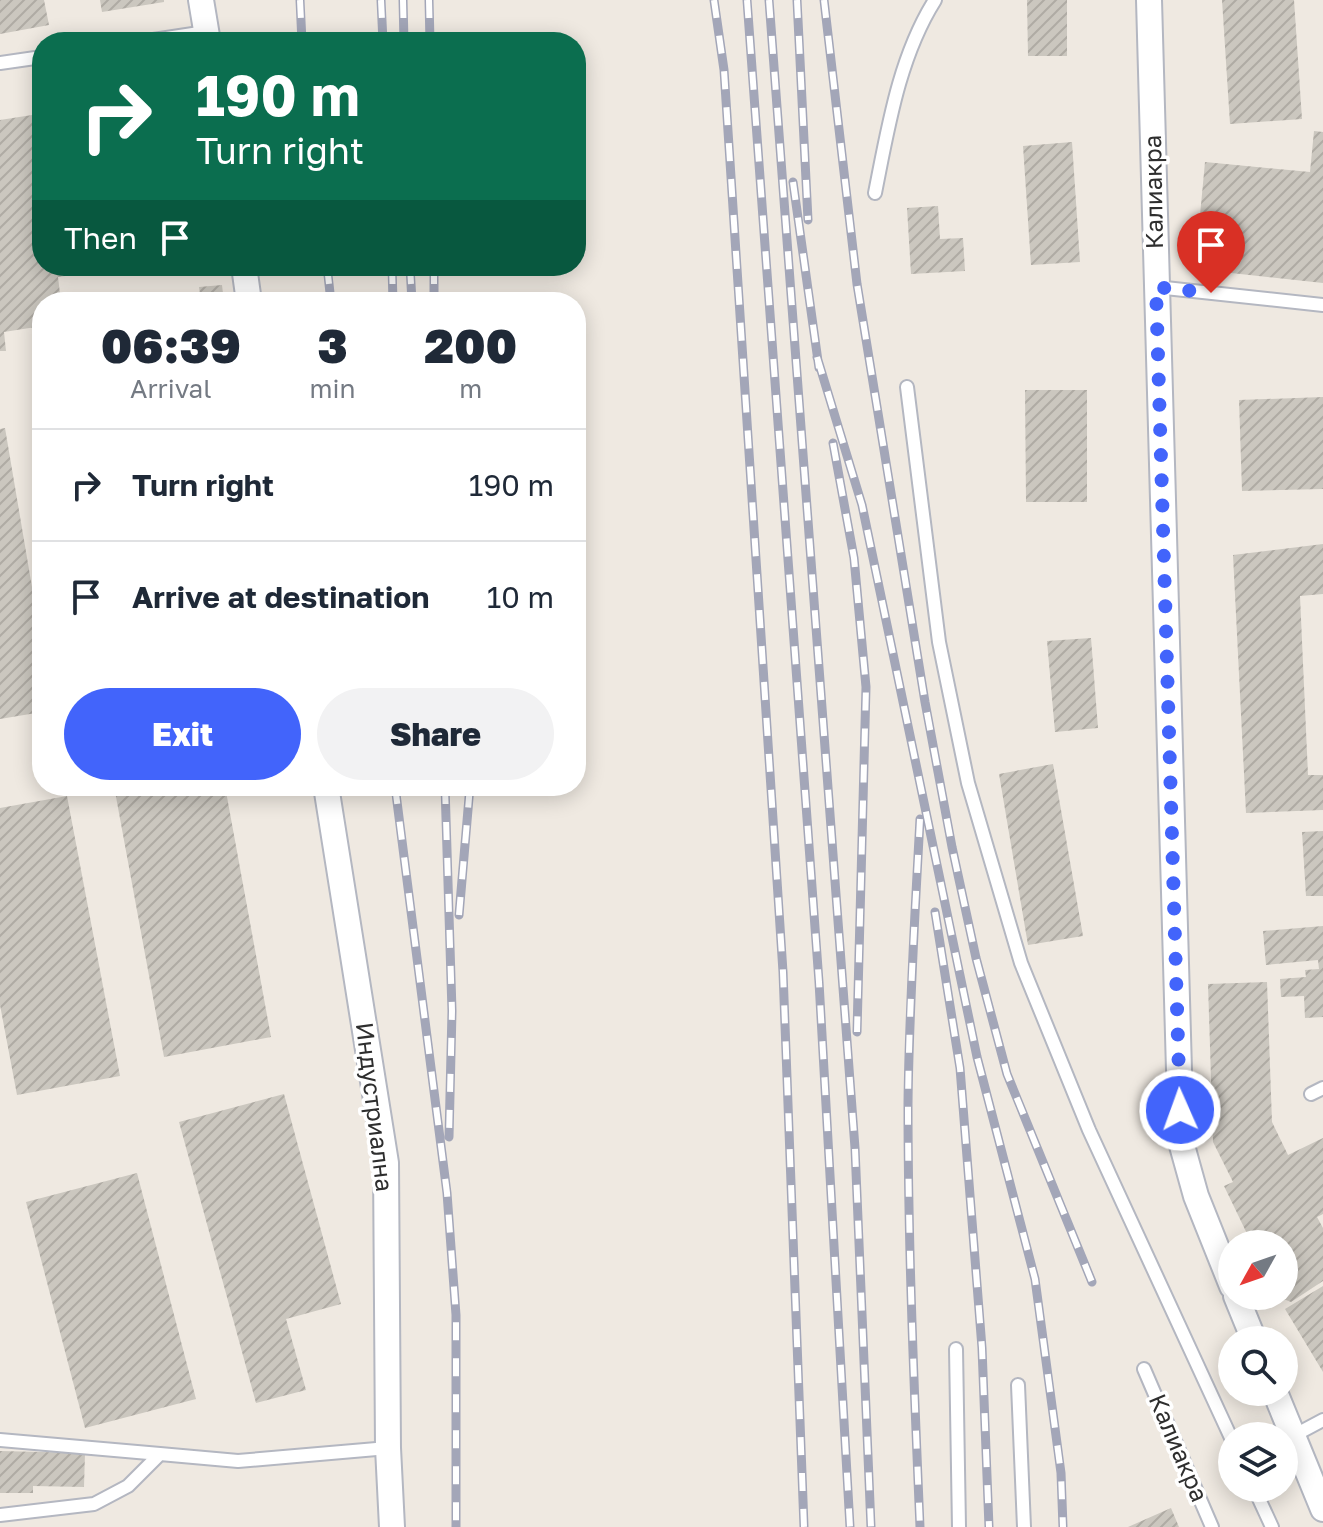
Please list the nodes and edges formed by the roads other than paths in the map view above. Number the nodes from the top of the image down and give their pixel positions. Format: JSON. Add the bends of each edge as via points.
{"nodes":[{"id":1,"x":201,"y":0,"type":"edge"},
{"id":2,"x":935,"y":0,"type":"edge"},
{"id":3,"x":1149,"y":0,"type":"edge"},
{"id":4,"x":206,"y":32,"type":"edge"},
{"id":5,"x":32,"y":58,"type":"edge"},
{"id":6,"x":0,"y":63,"type":"edge"},
{"id":7,"x":875,"y":193,"type":"dead end"},
{"id":8,"x":1156,"y":287,"type":"junction"},
{"id":9,"x":1323,"y":305,"type":"edge"},
{"id":10,"x":907,"y":387,"type":"dead end"},
{"id":11,"x":328,"y":796,"type":"edge"},
{"id":12,"x":1218,"y":1251,"type":"edge"},
{"id":13,"x":956,"y":1349,"type":"dead end"},
{"id":14,"x":1144,"y":1369,"type":"dead end"},
{"id":15,"x":1018,"y":1385,"type":"dead end"},
{"id":16,"x":1323,"y":1420,"type":"edge"},
{"id":17,"x":1224,"y":1422,"type":"edge"},
{"id":18,"x":1298,"y":1435,"type":"edge"},
{"id":19,"x":0,"y":1440,"type":"edge"},
{"id":20,"x":388,"y":1448,"type":"junction"},
{"id":21,"x":160,"y":1454,"type":"junction"},
{"id":22,"x":1298,"y":1460,"type":"edge"},
{"id":23,"x":1260,"y":1502,"type":"edge"},
{"id":24,"x":1323,"y":1509,"type":"edge"},
{"id":25,"x":0,"y":1515,"type":"edge"},
{"id":26,"x":392,"y":1527,"type":"edge"},
{"id":27,"x":959,"y":1527,"type":"edge"},
{"id":28,"x":1024,"y":1527,"type":"edge"},
{"id":29,"x":1212,"y":1527,"type":"edge"},
{"id":30,"x":1272,"y":1527,"type":"edge"}],
"edges":[{"from":1,"to":4,"type":"street"},
{"from":2,"to":7,"type":"lane","via":[[894,100]]},
{"from":3,"to":8,"type":"street","name":"Калиакра"},
{"from":5,"to":6,"type":"lane"},
{"from":8,"to":9,"type":"lane"},
{"from":8,"to":12,"type":"street","name":"Калиакра","via":[[1181,1142]]},
{"from":10,"to":17,"type":"lane","via":[[939,642],[968,783],[1021,963],[1089,1130]]},
{"from":11,"to":20,"type":"street","name":"Индустриална","via":[[386,1163]]},
{"from":13,"to":27,"type":"lane"},
{"from":14,"to":29,"type":"lane","name":"Калиакра"},
{"from":15,"to":28,"type":"lane"},
{"from":16,"to":18,"type":"lane"},
{"from":19,"to":21,"type":"lane"},
{"from":20,"to":21,"type":"lane","via":[[238,1461]]},
{"from":20,"to":26,"type":"street","name":"Индустриална"},
{"from":21,"to":25,"type":"lane","via":[[128,1486],[94,1504]]},
{"from":22,"to":24,"type":"street"},
{"from":23,"to":30,"type":"lane"}]}
